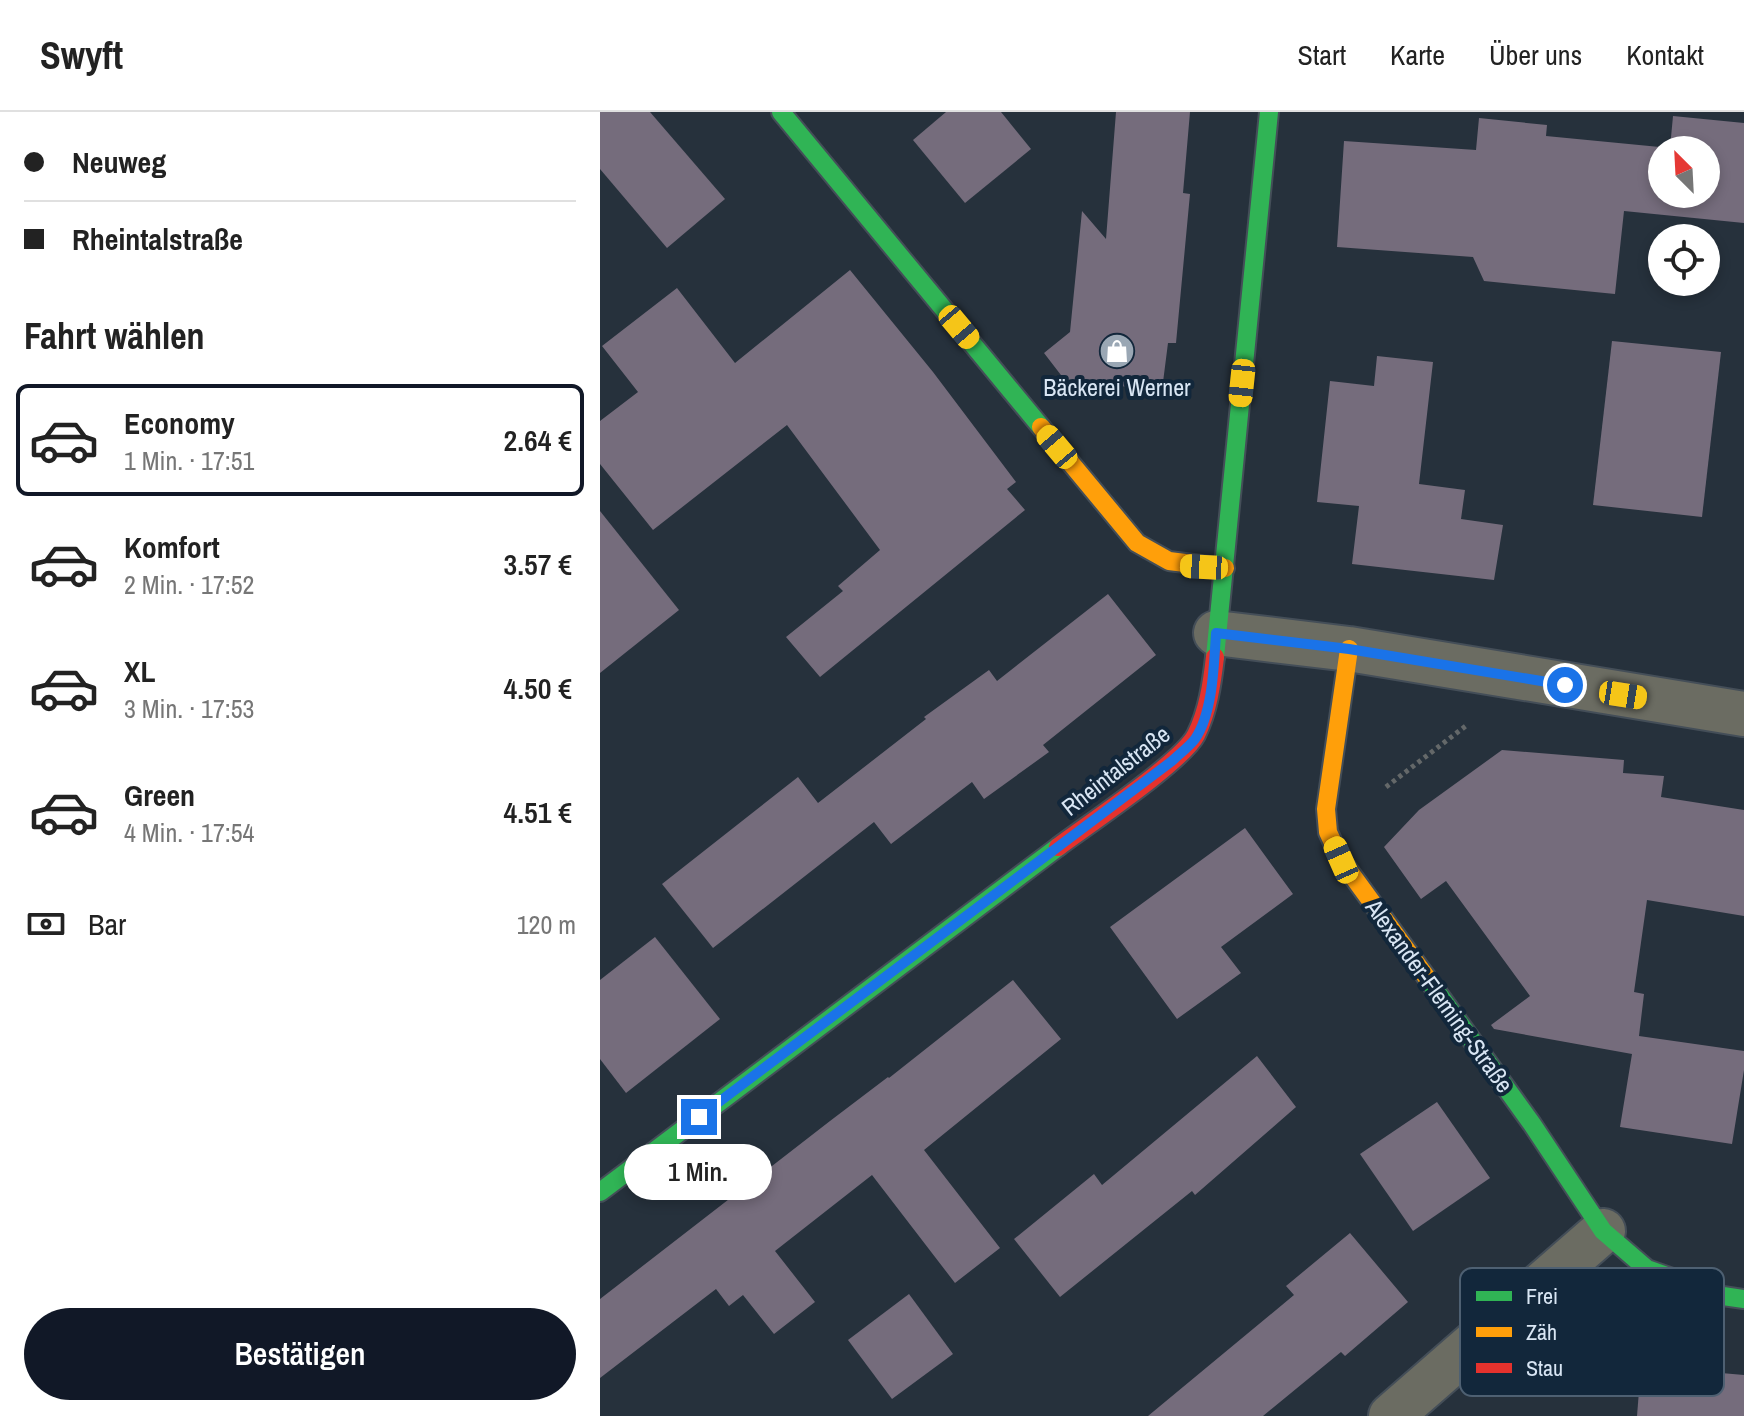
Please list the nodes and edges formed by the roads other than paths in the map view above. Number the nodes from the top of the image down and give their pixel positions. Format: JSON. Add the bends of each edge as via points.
{"nodes":[{"id":1,"x":781,"y":112,"type":"edge"},
{"id":2,"x":1269,"y":112,"type":"edge"},
{"id":3,"x":1225,"y":568,"type":"junction"},
{"id":4,"x":1216,"y":633,"type":"junction"},
{"id":5,"x":1349,"y":649,"type":"junction"},
{"id":6,"x":1744,"y":714,"type":"edge"},
{"id":7,"x":600,"y":1192,"type":"edge"},
{"id":8,"x":1603,"y":1231,"type":"junction"},
{"id":9,"x":1561,"y":1268,"type":"edge"},
{"id":10,"x":1646,"y":1268,"type":"edge"},
{"id":11,"x":1724,"y":1296,"type":"edge"},
{"id":12,"x":1744,"y":1299,"type":"edge"},
{"id":13,"x":1460,"y":1356,"type":"edge"},
{"id":14,"x":1391,"y":1416,"type":"edge"}],
"edges":[{"from":1,"to":3,"type":"street","via":[[1137,543],[1160,560]]},
{"from":2,"to":3,"type":"street","name":"Rheintalstraße"},
{"from":3,"to":4,"type":"street","name":"Rheintalstraße"},
{"from":4,"to":5,"type":"street"},
{"from":4,"to":7,"type":"street","name":"Rheintalstraße","via":[[1205,714],[1195,738],[1172,761]]},
{"from":5,"to":6,"type":"street"},
{"from":5,"to":8,"type":"street","name":"Alexander-Fleming-Straße","via":[[1326,809],[1328,832],[1341,860]]},
{"from":8,"to":9,"type":"street"},
{"from":8,"to":10,"type":"street","name":"Alexander-Fleming-Straße"},
{"from":11,"to":12,"type":"street","name":"Alexander-Fleming-Straße"},
{"from":13,"to":14,"type":"street"}]}
